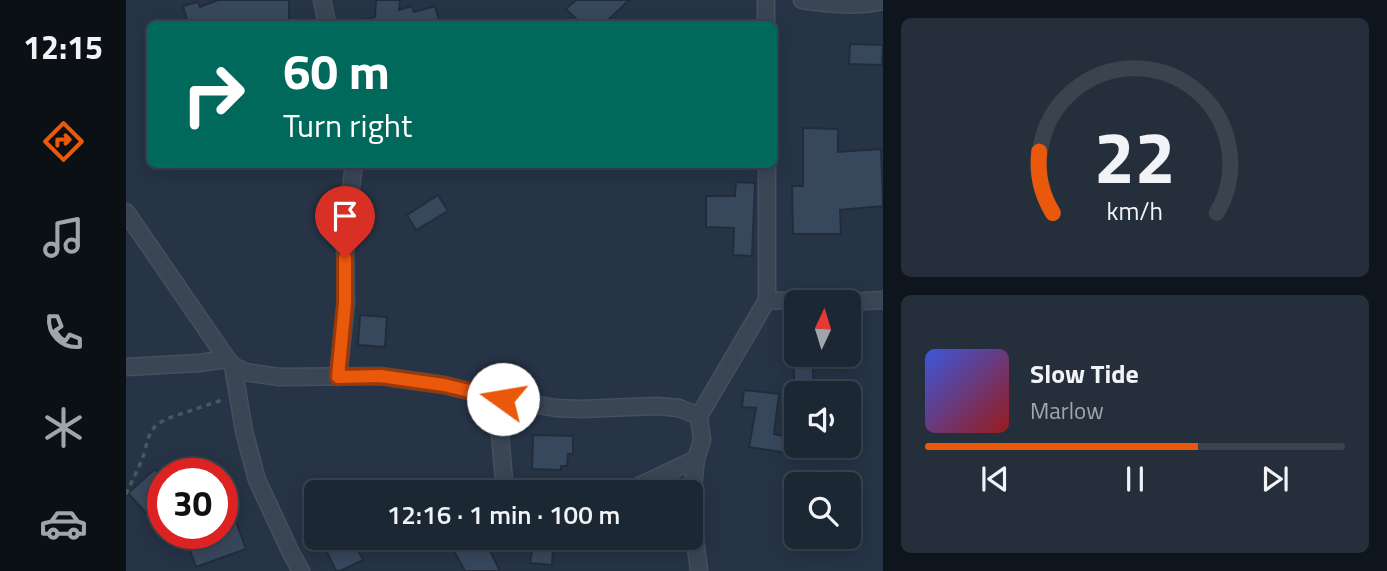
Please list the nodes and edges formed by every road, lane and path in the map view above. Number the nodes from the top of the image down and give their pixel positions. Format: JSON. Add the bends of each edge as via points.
{"nodes":[{"id":1,"x":322,"y":0,"type":"edge"},
{"id":2,"x":766,"y":0,"type":"edge"},
{"id":3,"x":802,"y":0,"type":"edge"},
{"id":4,"x":883,"y":1,"type":"edge"},
{"id":5,"x":326,"y":21,"type":"edge"},
{"id":6,"x":766,"y":21,"type":"edge"},
{"id":7,"x":354,"y":168,"type":"edge"},
{"id":8,"x":767,"y":168,"type":"edge"},
{"id":9,"x":126,"y":212,"type":"edge"},
{"id":10,"x":767,"y":300,"type":"junction"},
{"id":11,"x":883,"y":300,"type":"edge"},
{"id":12,"x":230,"y":362,"type":"junction"},
{"id":13,"x":126,"y":367,"type":"edge"},
{"id":14,"x":338,"y":377,"type":"junction"},
{"id":15,"x":237,"y":395,"type":"junction"},
{"id":16,"x":503,"y":399,"type":"junction"},
{"id":17,"x":699,"y":416,"type":"junction"},
{"id":18,"x":696,"y":458,"type":"junction"},
{"id":19,"x":504,"y":480,"type":"edge"},
{"id":20,"x":651,"y":480,"type":"edge"},
{"id":21,"x":126,"y":494,"type":"edge"},
{"id":22,"x":301,"y":571,"type":"edge"},
{"id":23,"x":699,"y":571,"type":"edge"}],
"edges":[{"from":1,"to":5,"type":"street"},
{"from":2,"to":6,"type":"street"},
{"from":3,"to":4,"type":"street","via":[[839,5]]},
{"from":7,"to":14,"type":"street"},
{"from":8,"to":10,"type":"street"},
{"from":9,"to":12,"type":"street"},
{"from":10,"to":11,"type":"street"},
{"from":10,"to":17,"type":"street"},
{"from":12,"to":13,"type":"street"},
{"from":12,"to":14,"type":"street","via":[[244,372],[279,377]]},
{"from":12,"to":15,"type":"street"},
{"from":14,"to":16,"type":"street","via":[[380,376]]},
{"from":15,"to":21,"type":"path","via":[[156,425]]},
{"from":15,"to":22,"type":"street","via":[[257,480]]},
{"from":16,"to":17,"type":"street","via":[[556,408],[657,406]]},
{"from":16,"to":19,"type":"street"},
{"from":17,"to":18,"type":"street","via":[[702,440]]},
{"from":18,"to":20,"type":"street"},
{"from":18,"to":23,"type":"street","via":[[692,495]]}]}
